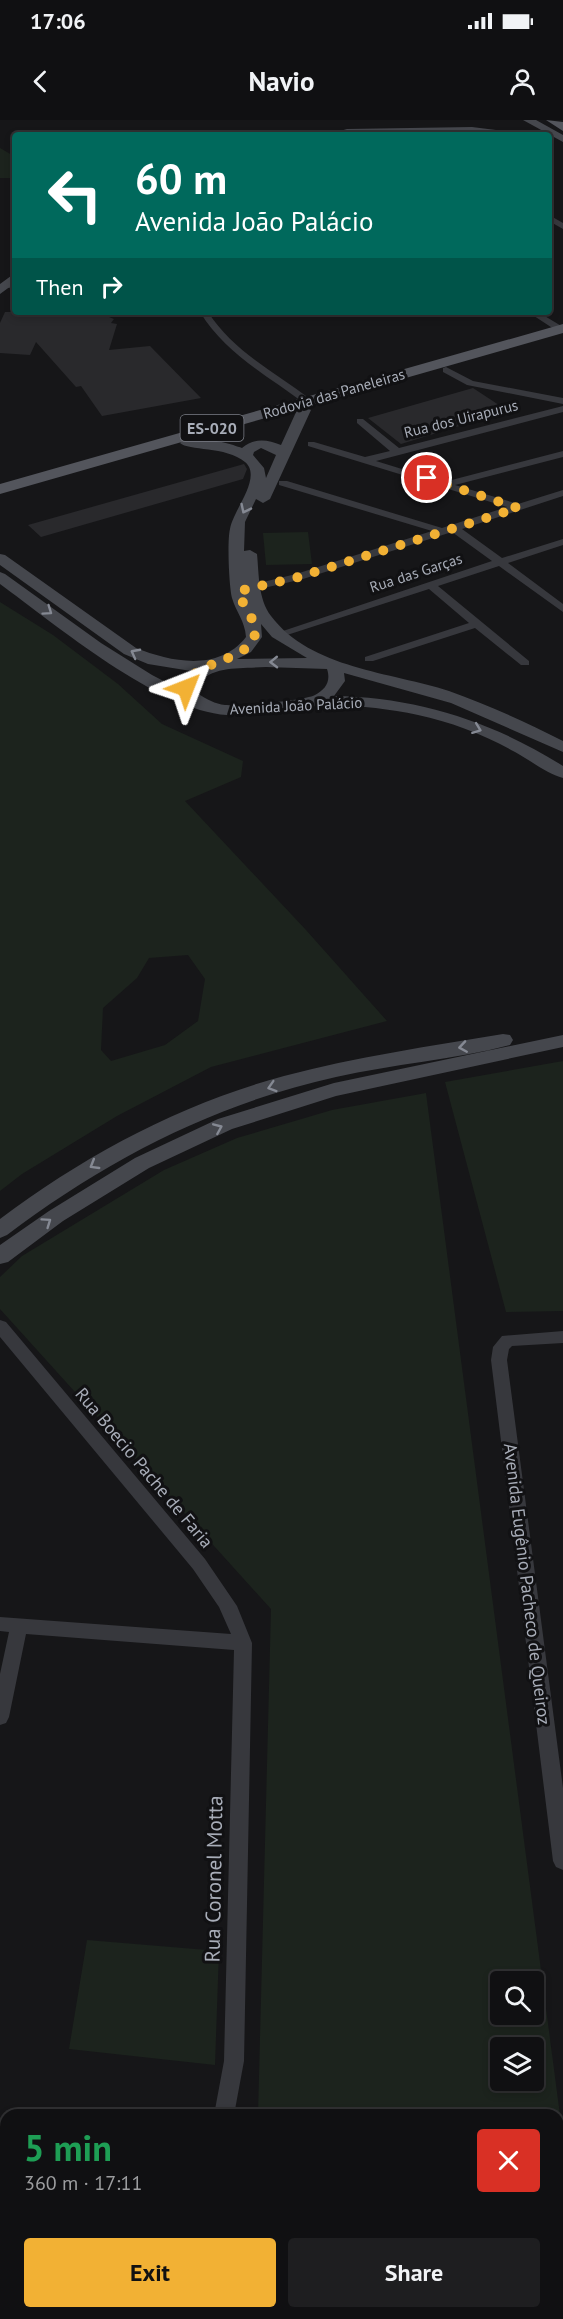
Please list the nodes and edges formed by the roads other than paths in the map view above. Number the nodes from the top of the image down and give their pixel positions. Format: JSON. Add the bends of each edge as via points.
{"nodes":[{"id":1,"x":528,"y":120,"type":"edge"},
{"id":2,"x":552,"y":120,"type":"edge"},
{"id":3,"x":563,"y":127,"type":"edge"},
{"id":4,"x":347,"y":132,"type":"edge"},
{"id":5,"x":488,"y":132,"type":"edge"},
{"id":6,"x":548,"y":132,"type":"edge"},
{"id":7,"x":205,"y":315,"type":"edge"},
{"id":8,"x":537,"y":315,"type":"edge"},
{"id":9,"x":562,"y":331,"type":"edge"},
{"id":10,"x":434,"y":371,"type":"junction"},
{"id":11,"x":563,"y":401,"type":"edge"},
{"id":12,"x":306,"y":406,"type":"junction"},
{"id":13,"x":563,"y":409,"type":"edge"},
{"id":14,"x":360,"y":422,"type":"dead end"},
{"id":15,"x":187,"y":443,"type":"junction"},
{"id":16,"x":311,"y":444,"type":"dead end"},
{"id":17,"x":396,"y":451,"type":"junction"},
{"id":18,"x":283,"y":453,"type":"junction"},
{"id":19,"x":563,"y":454,"type":"edge"},
{"id":20,"x":246,"y":457,"type":"junction"},
{"id":21,"x":366,"y":460,"type":"junction"},
{"id":22,"x":283,"y":483,"type":"dead end"},
{"id":23,"x":447,"y":484,"type":"junction"},
{"id":24,"x":0,"y":489,"type":"edge"},
{"id":25,"x":563,"y":493,"type":"edge"},
{"id":26,"x":0,"y":495,"type":"edge"},
{"id":27,"x":518,"y":508,"type":"junction"},
{"id":28,"x":453,"y":527,"type":"junction"},
{"id":29,"x":441,"y":531,"type":"junction"},
{"id":30,"x":563,"y":542,"type":"edge"},
{"id":31,"x":0,"y":558,"type":"edge"},
{"id":32,"x":502,"y":561,"type":"junction"},
{"id":33,"x":0,"y":577,"type":"edge"},
{"id":34,"x":430,"y":585,"type":"junction"},
{"id":35,"x":246,"y":590,"type":"junction"},
{"id":36,"x":563,"y":609,"type":"edge"},
{"id":37,"x":476,"y":624,"type":"junction"},
{"id":38,"x":279,"y":634,"type":"junction"},
{"id":39,"x":369,"y":659,"type":"dead end"},
{"id":40,"x":525,"y":663,"type":"dead end"},
{"id":41,"x":332,"y":664,"type":"junction"},
{"id":42,"x":212,"y":666,"type":"junction"},
{"id":43,"x":440,"y":694,"type":"junction"},
{"id":44,"x":314,"y":702,"type":"junction"},
{"id":45,"x":202,"y":704,"type":"junction"},
{"id":46,"x":422,"y":711,"type":"junction"},
{"id":47,"x":563,"y":747,"type":"edge"},
{"id":48,"x":563,"y":773,"type":"edge"},
{"id":49,"x":563,"y":1033,"type":"edge"},
{"id":50,"x":563,"y":1054,"type":"edge"},
{"id":51,"x":496,"y":1055,"type":"junction"},
{"id":52,"x":0,"y":1230,"type":"edge"},
{"id":53,"x":0,"y":1256,"type":"edge"},
{"id":54,"x":0,"y":1326,"type":"edge"},
{"id":55,"x":563,"y":1336,"type":"edge"},
{"id":56,"x":0,"y":1624,"type":"edge"},
{"id":57,"x":19,"y":1626,"type":"junction"},
{"id":58,"x":243,"y":1643,"type":"junction"},
{"id":59,"x":0,"y":1717,"type":"edge"},
{"id":60,"x":561,"y":1826,"type":"edge"},
{"id":61,"x":563,"y":1861,"type":"edge"},
{"id":62,"x":225,"y":2109,"type":"edge"}],
"edges":[{"from":1,"to":6,"type":"main road"},
{"from":2,"to":3,"type":"main road"},
{"from":4,"to":5,"type":"main road"},
{"from":7,"to":12,"type":"street","via":[[224,341]]},
{"from":8,"to":9,"type":"street"},
{"from":9,"to":10,"type":"main road","name":"Rodovia das Paneleiras","number":"ES-020"},
{"from":9,"to":10,"type":"main road","name":"Rodovia das Paneleiras","number":"ES-020"},
{"from":10,"to":11,"type":"street","via":[[470,383]]},
{"from":10,"to":12,"type":"main road","name":"Rodovia das Paneleiras","number":"ES-020"},
{"from":12,"to":15,"type":"main road","name":"Rodovia das Paneleiras","number":"ES-020"},
{"from":12,"to":18,"type":"main road","name":"Avenida João Palácio"},
{"from":12,"to":24,"type":"main road","name":"Rodovia das Paneleiras","number":"ES-020"},
{"from":13,"to":17,"type":"street","name":"Rua dos Uirapurus"},
{"from":14,"to":17,"type":"street"},
{"from":15,"to":20,"type":"main road","via":[[225,447]]},
{"from":15,"to":26,"type":"main road","name":"Rodovia das Paneleiras","number":"ES-020"},
{"from":16,"to":21,"type":"street"},
{"from":17,"to":21,"type":"street","name":"Rua dos Uirapurus"},
{"from":18,"to":20,"type":"main road","via":[[272,446],[258,445],[252,446]]},
{"from":18,"to":35,"type":"main road","name":"Avenida João Palácio","via":[[249,531]]},
{"from":19,"to":23,"type":"street"},
{"from":20,"to":35,"type":"main road","name":"Avenida João Palácio","one_way":true,"via":[[258,470],[259,479],[237,528]]},
{"from":21,"to":23,"type":"street"},
{"from":22,"to":29,"type":"street"},
{"from":23,"to":27,"type":"street"},
{"from":25,"to":27,"type":"street"},
{"from":27,"to":28,"type":"street"},
{"from":28,"to":29,"type":"street"},
{"from":28,"to":32,"type":"street"},
{"from":29,"to":35,"type":"street"},
{"from":30,"to":32,"type":"street","name":"Rua das Garças"},
{"from":42,"to":31,"type":"main road","one_way":true,"via":[[173,665],[130,651]]},
{"from":32,"to":34,"type":"street","name":"Rua das Garças"},
{"from":32,"to":36,"type":"street"},
{"from":33,"to":45,"type":"main road","one_way":true,"via":[[132,670],[164,689]]},
{"from":34,"to":37,"type":"street"},
{"from":34,"to":38,"type":"street","name":"Rua das Garças"},
{"from":35,"to":38,"type":"main road","name":"Avenida João Palácio","via":[[262,617]]},
{"from":35,"to":42,"type":"main road","name":"Avenida João Palácio","via":[[243,606],[253,624],[254,637],[244,649]]},
{"from":37,"to":39,"type":"street"},
{"from":37,"to":40,"type":"street"},
{"from":38,"to":41,"type":"main road","name":"Avenida João Palácio"},
{"from":41,"to":42,"type":"main road","one_way":true,"via":[[266,662]]},
{"from":41,"to":43,"type":"main road","name":"Avenida João Palácio"},
{"from":41,"to":44,"type":"main road","via":[[338,674],[336,684]]},
{"from":42,"to":45,"type":"main road","name":"Avenida João Palácio","via":[[187,684],[191,697]]},
{"from":43,"to":46,"type":"main road","via":[[385,682],[374,687],[377,694]]},
{"from":43,"to":47,"type":"main road","name":"Avenida João Palácio"},
{"from":44,"to":45,"type":"main road","name":"Avenida João Palácio","via":[[244,709],[218,709]]},
{"from":44,"to":46,"type":"main road","name":"Avenida João Palácio","via":[[374,702]]},
{"from":46,"to":48,"type":"main road","name":"Avenida João Palácio","one_way":true,"via":[[488,733]]},
{"from":49,"to":51,"type":"main road"},
{"from":49,"to":52,"type":"main road","one_way":true,"via":[[349,1068],[244,1095],[107,1156]]},
{"from":50,"to":51,"type":"main road"},
{"from":53,"to":51,"type":"main road","one_way":true,"via":[[142,1163],[225,1124],[334,1090]]},
{"from":54,"to":58,"type":"street","name":"Rua Boecio Pache de Faria","via":[[199,1564],[230,1610]]},
{"from":55,"to":60,"type":"street","name":"Avenida Eugênio Pacheco de Queiroz","via":[[516,1338],[503,1342],[499,1353]]},
{"from":56,"to":57,"type":"street"},
{"from":57,"to":58,"type":"street"},
{"from":57,"to":59,"type":"street"},
{"from":58,"to":62,"type":"street","name":"Rua Coronel Motta","via":[[234,2061]]},
{"from":60,"to":61,"type":"street","name":"Avenida Eugênio Pacheco de Queiroz"}]}
